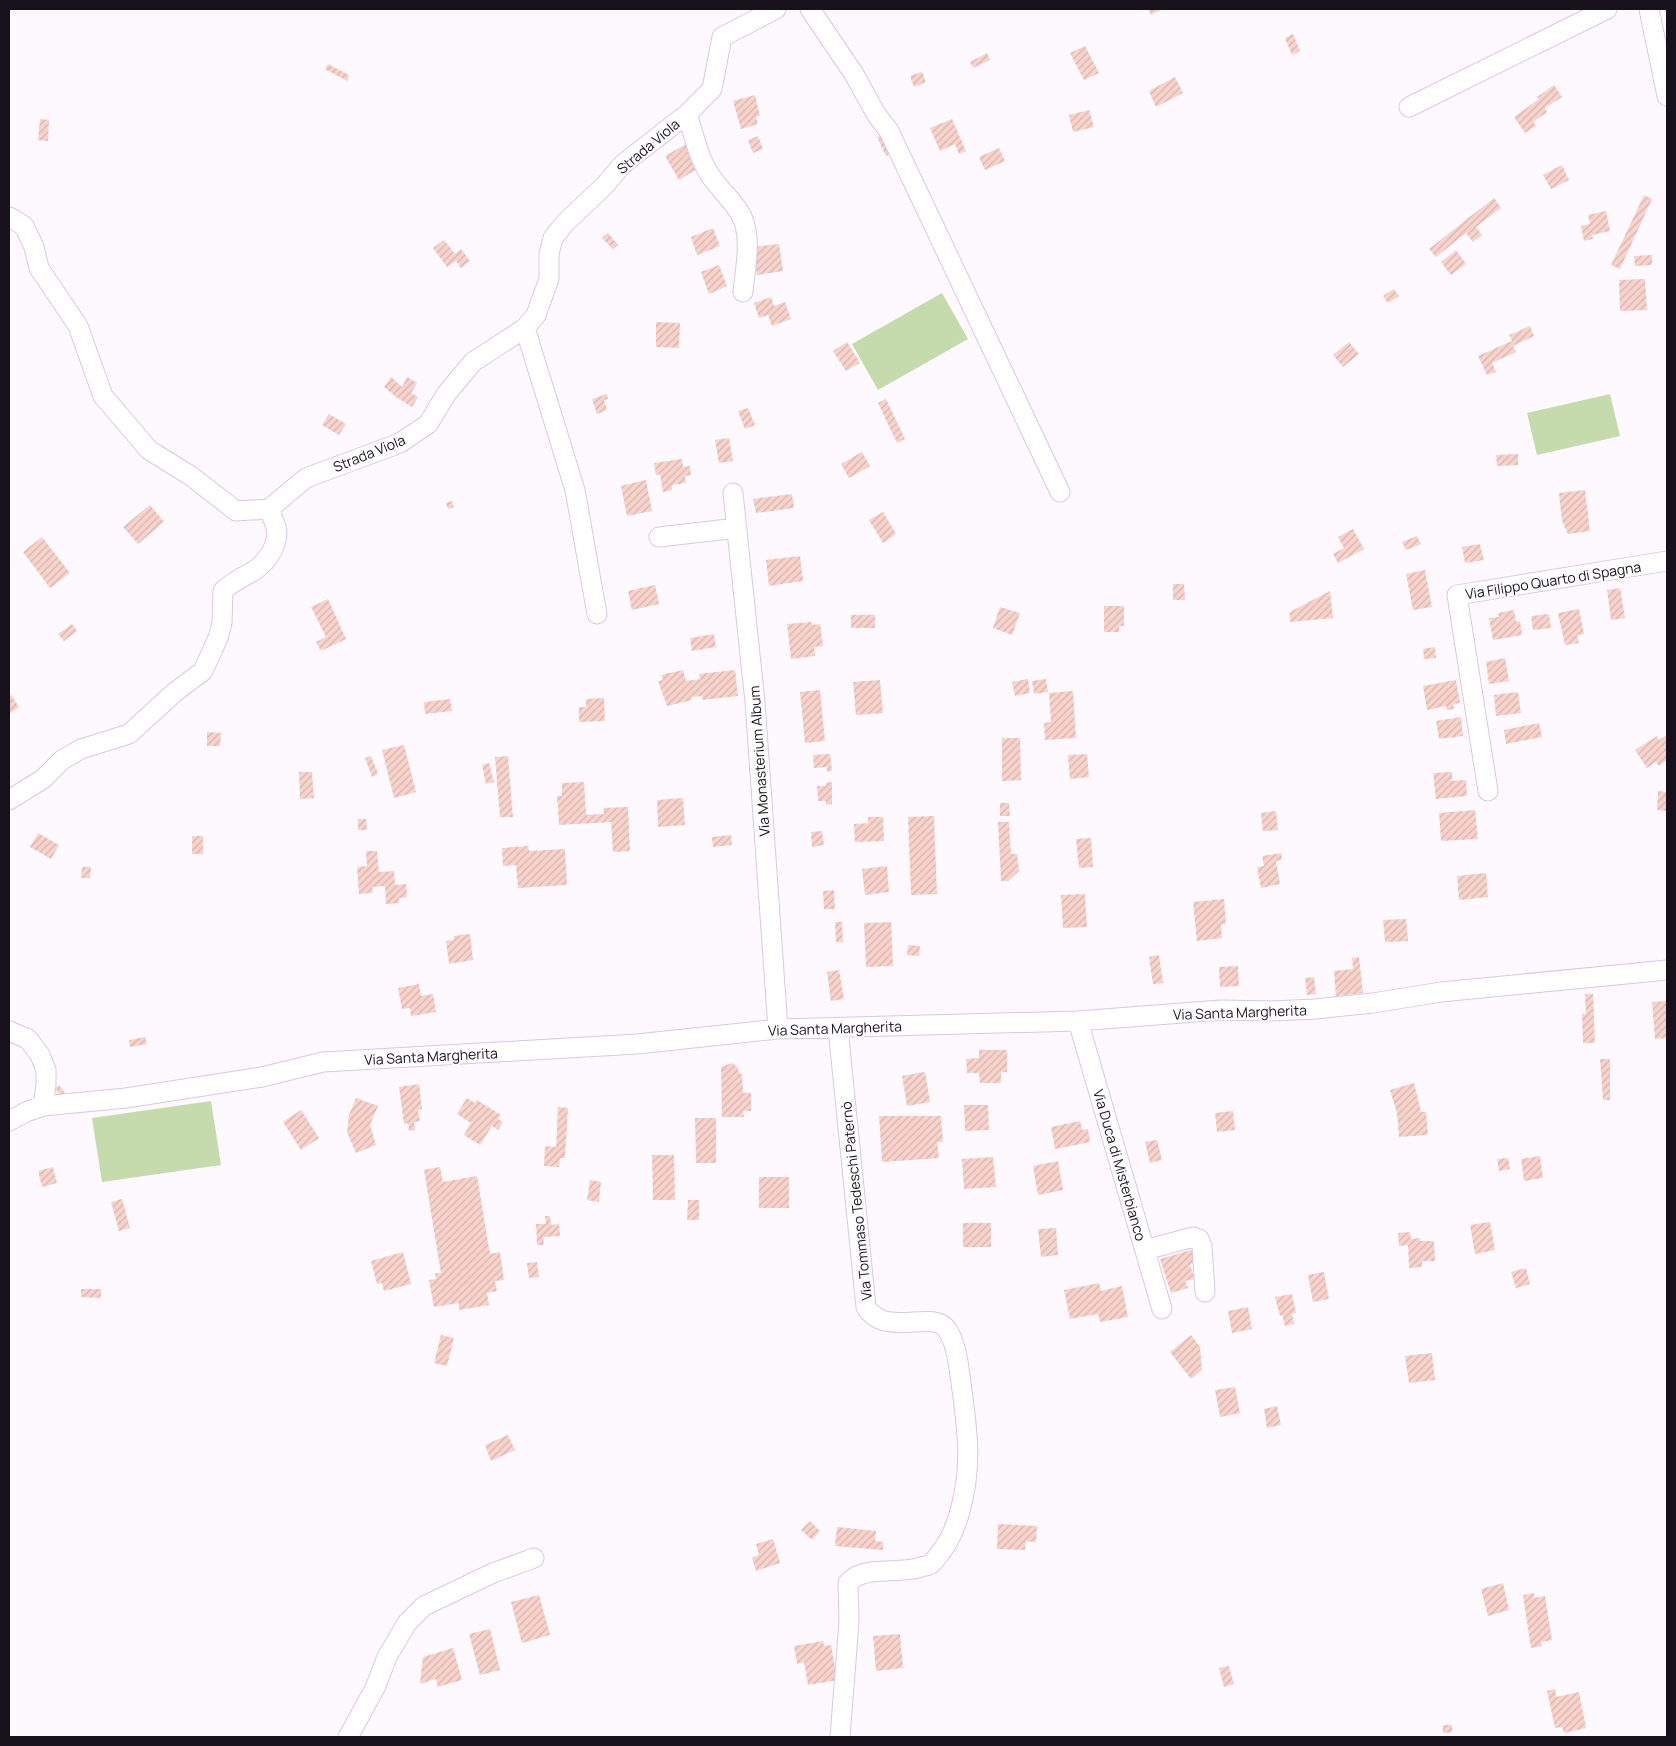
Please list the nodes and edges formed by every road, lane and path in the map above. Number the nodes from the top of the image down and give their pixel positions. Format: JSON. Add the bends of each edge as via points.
{"nodes":[{"id":1,"x":776,"y":9,"type":"edge"},
{"id":2,"x":810,"y":9,"type":"edge"},
{"id":3,"x":1607,"y":9,"type":"edge"},
{"id":4,"x":1649,"y":9,"type":"edge"},
{"id":5,"x":1667,"y":96,"type":"edge"},
{"id":6,"x":1409,"y":107,"type":"dead end"},
{"id":7,"x":686,"y":114,"type":"junction"},
{"id":8,"x":9,"y":217,"type":"edge"},
{"id":9,"x":743,"y":292,"type":"dead end"},
{"id":10,"x":525,"y":328,"type":"junction"},
{"id":11,"x":1060,"y":492,"type":"dead end"},
{"id":12,"x":733,"y":493,"type":"dead end"},
{"id":13,"x":269,"y":509,"type":"junction"},
{"id":14,"x":737,"y":528,"type":"junction"},
{"id":15,"x":659,"y":537,"type":"dead end"},
{"id":16,"x":1667,"y":561,"type":"edge"},
{"id":17,"x":597,"y":614,"type":"dead end"},
{"id":18,"x":1488,"y":791,"type":"dead end"},
{"id":19,"x":9,"y":800,"type":"edge"},
{"id":20,"x":1667,"y":970,"type":"edge"},
{"id":21,"x":1078,"y":1021,"type":"junction"},
{"id":22,"x":838,"y":1028,"type":"junction"},
{"id":23,"x":778,"y":1029,"type":"junction"},
{"id":24,"x":9,"y":1031,"type":"edge"},
{"id":25,"x":44,"y":1106,"type":"junction"},
{"id":26,"x":9,"y":1121,"type":"edge"},
{"id":27,"x":1145,"y":1250,"type":"junction"},
{"id":28,"x":1205,"y":1292,"type":"dead end"},
{"id":29,"x":1162,"y":1309,"type":"dead end"},
{"id":30,"x":534,"y":1558,"type":"dead end"},
{"id":31,"x":348,"y":1737,"type":"edge"},
{"id":32,"x":840,"y":1737,"type":"edge"}],
"edges":[{"from":1,"to":7,"type":"street","name":"Strada Viola","via":[[722,37],[712,89]]},
{"from":2,"to":11,"type":"street","via":[[889,131]]},
{"from":3,"to":6,"type":"street"},
{"from":4,"to":5,"type":"street"},
{"from":7,"to":9,"type":"street","via":[[710,175],[744,221],[748,237]]},
{"from":7,"to":10,"type":"street","name":"Strada Viola","via":[[623,164],[553,238],[549,279],[536,315]]},
{"from":8,"to":13,"type":"street","via":[[24,226],[39,268],[78,326],[103,396],[149,450],[191,476],[236,511]]},
{"from":10,"to":13,"type":"street","name":"Strada Viola","via":[[473,362],[447,393],[428,424],[400,443],[306,478]]},
{"from":10,"to":17,"type":"street","via":[[575,490]]},
{"from":12,"to":14,"type":"street","name":"Via Monasterium Album"},
{"from":13,"to":19,"type":"street","via":[[276,528],[276,541],[267,560],[223,591],[222,623],[203,671],[130,734],[81,749],[62,760],[43,779]]},
{"from":14,"to":15,"type":"street"},
{"from":14,"to":23,"type":"street","name":"Via Monasterium Album","via":[[755,702]]},
{"from":16,"to":18,"type":"street","name":"Via Filippo Quarto di Spagna","via":[[1456,595]]},
{"from":20,"to":21,"type":"street","name":"Via Santa Margherita","via":[[1441,992],[1315,1009],[1220,1010]]},
{"from":21,"to":22,"type":"street","name":"Via Santa Margherita"},
{"from":21,"to":27,"type":"street","name":"Via Duca di Misterbianco"},
{"from":22,"to":23,"type":"street","name":"Via Santa Margherita"},
{"from":22,"to":32,"type":"street","name":"Via Tommaso Tedeschi Paternò","via":[[866,1307],[871,1315],[881,1320],[906,1324],[939,1322],[945,1327],[954,1346],[968,1442],[966,1489],[954,1530],[931,1564],[902,1572],[873,1572],[856,1576],[848,1583],[849,1622]]},
{"from":23,"to":25,"type":"street","name":"Via Santa Margherita","via":[[637,1044],[323,1062],[262,1077],[126,1098]]},
{"from":24,"to":25,"type":"street","via":[[28,1039],[40,1055],[46,1070]]},
{"from":25,"to":26,"type":"street","name":"Via Santa Margherita"},
{"from":27,"to":28,"type":"street","via":[[1199,1239]]},
{"from":27,"to":29,"type":"street","name":"Via Duca di Misterbianco"},
{"from":30,"to":31,"type":"street","via":[[492,1573],[424,1606],[407,1624],[386,1657],[375,1688]]}]}
